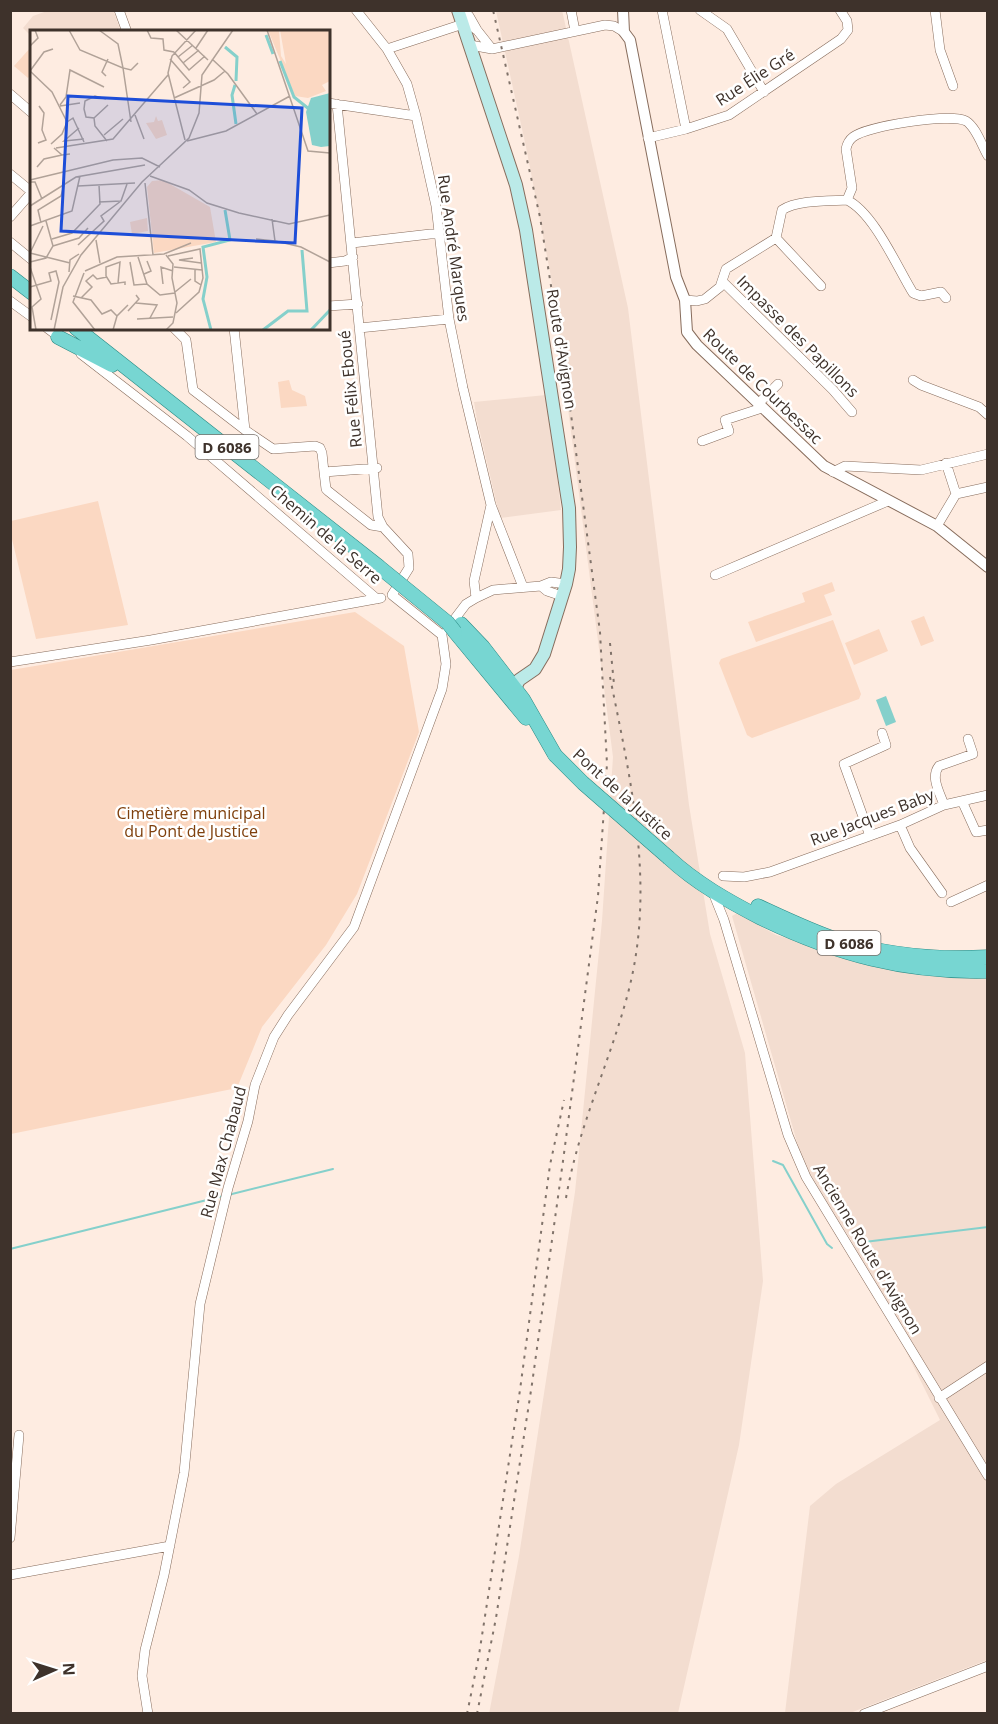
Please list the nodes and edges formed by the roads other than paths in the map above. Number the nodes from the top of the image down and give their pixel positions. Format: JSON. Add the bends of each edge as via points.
{"nodes":[{"id":1,"x":119,"y":10,"type":"edge"},
{"id":2,"x":356,"y":10,"type":"edge"},
{"id":3,"x":571,"y":10,"type":"edge"},
{"id":4,"x":623,"y":10,"type":"edge"},
{"id":5,"x":662,"y":10,"type":"edge"},
{"id":6,"x":700,"y":10,"type":"edge"},
{"id":7,"x":840,"y":10,"type":"edge"},
{"id":8,"x":935,"y":10,"type":"edge"},
{"id":9,"x":460,"y":16,"type":"edge"},
{"id":10,"x":126,"y":30,"type":"edge"},
{"id":11,"x":575,"y":32,"type":"junction"},
{"id":12,"x":624,"y":32,"type":"junction"},
{"id":13,"x":470,"y":45,"type":"junction"},
{"id":14,"x":387,"y":49,"type":"junction"},
{"id":15,"x":492,"y":49,"type":"junction"},
{"id":16,"x":953,"y":86,"type":"dead end"},
{"id":17,"x":764,"y":92,"type":"junction"},
{"id":18,"x":10,"y":94,"type":"edge"},
{"id":19,"x":333,"y":104,"type":"edge"},
{"id":20,"x":30,"y":111,"type":"edge"},
{"id":21,"x":416,"y":116,"type":"junction"},
{"id":22,"x":686,"y":129,"type":"junction"},
{"id":23,"x":648,"y":138,"type":"junction"},
{"id":24,"x":987,"y":156,"type":"edge"},
{"id":25,"x":10,"y":174,"type":"edge"},
{"id":26,"x":30,"y":190,"type":"edge"},
{"id":27,"x":30,"y":194,"type":"edge"},
{"id":28,"x":847,"y":200,"type":"junction"},
{"id":29,"x":10,"y":217,"type":"edge"},
{"id":30,"x":439,"y":233,"type":"junction"},
{"id":31,"x":776,"y":238,"type":"junction"},
{"id":32,"x":10,"y":242,"type":"edge"},
{"id":33,"x":351,"y":243,"type":"junction"},
{"id":34,"x":353,"y":257,"type":"junction"},
{"id":35,"x":30,"y":258,"type":"edge"},
{"id":36,"x":330,"y":263,"type":"edge"},
{"id":37,"x":10,"y":266,"type":"edge"},
{"id":38,"x":10,"y":276,"type":"edge"},
{"id":39,"x":30,"y":281,"type":"edge"},
{"id":40,"x":722,"y":281,"type":"junction"},
{"id":41,"x":821,"y":286,"type":"dead end"},
{"id":42,"x":30,"y":291,"type":"edge"},
{"id":43,"x":946,"y":298,"type":"dead end"},
{"id":44,"x":685,"y":300,"type":"junction"},
{"id":45,"x":10,"y":301,"type":"edge"},
{"id":46,"x":357,"y":304,"type":"junction"},
{"id":47,"x":330,"y":306,"type":"edge"},
{"id":48,"x":30,"y":316,"type":"edge"},
{"id":49,"x":449,"y":319,"type":"junction"},
{"id":50,"x":359,"y":328,"type":"junction"},
{"id":51,"x":78,"y":330,"type":"edge"},
{"id":52,"x":91,"y":330,"type":"edge"},
{"id":53,"x":176,"y":330,"type":"edge"},
{"id":54,"x":234,"y":330,"type":"edge"},
{"id":55,"x":53,"y":333,"type":"edge"},
{"id":56,"x":140,"y":380,"type":"junction"},
{"id":57,"x":913,"y":380,"type":"dead end"},
{"id":58,"x":778,"y":384,"type":"dead end"},
{"id":59,"x":760,"y":406,"type":"junction"},
{"id":60,"x":852,"y":411,"type":"dead end"},
{"id":61,"x":987,"y":415,"type":"edge"},
{"id":62,"x":246,"y":430,"type":"junction"},
{"id":63,"x":702,"y":441,"type":"dead end"},
{"id":64,"x":987,"y":454,"type":"edge"},
{"id":65,"x":946,"y":463,"type":"junction"},
{"id":66,"x":375,"y":468,"type":"junction"},
{"id":67,"x":324,"y":472,"type":"junction"},
{"id":68,"x":832,"y":472,"type":"junction"},
{"id":69,"x":987,"y":487,"type":"edge"},
{"id":70,"x":956,"y":494,"type":"junction"},
{"id":71,"x":888,"y":501,"type":"junction"},
{"id":72,"x":491,"y":505,"type":"junction"},
{"id":73,"x":498,"y":526,"type":"junction"},
{"id":74,"x":937,"y":526,"type":"junction"},
{"id":75,"x":383,"y":527,"type":"junction"},
{"id":76,"x":488,"y":528,"type":"junction"},
{"id":77,"x":380,"y":563,"type":"junction"},
{"id":78,"x":987,"y":567,"type":"edge"},
{"id":79,"x":715,"y":574,"type":"dead end"},
{"id":80,"x":523,"y":587,"type":"junction"},
{"id":81,"x":564,"y":590,"type":"junction"},
{"id":82,"x":392,"y":595,"type":"junction"},
{"id":83,"x":476,"y":598,"type":"junction"},
{"id":84,"x":377,"y":599,"type":"junction"},
{"id":85,"x":453,"y":630,"type":"junction"},
{"id":86,"x":10,"y":662,"type":"edge"},
{"id":87,"x":513,"y":694,"type":"junction"},
{"id":88,"x":882,"y":733,"type":"dead end"},
{"id":89,"x":968,"y":739,"type":"dead end"},
{"id":90,"x":987,"y":795,"type":"edge"},
{"id":91,"x":962,"y":801,"type":"junction"},
{"id":92,"x":944,"y":805,"type":"junction"},
{"id":93,"x":900,"y":825,"type":"junction"},
{"id":94,"x":987,"y":831,"type":"edge"},
{"id":95,"x":870,"y":836,"type":"junction"},
{"id":96,"x":669,"y":858,"type":"junction"},
{"id":97,"x":723,"y":876,"type":"dead end"},
{"id":98,"x":987,"y":885,"type":"edge"},
{"id":99,"x":711,"y":890,"type":"junction"},
{"id":100,"x":942,"y":893,"type":"dead end"},
{"id":101,"x":951,"y":902,"type":"dead end"},
{"id":102,"x":738,"y":906,"type":"junction"},
{"id":103,"x":724,"y":920,"type":"junction"},
{"id":104,"x":987,"y":957,"type":"edge"},
{"id":105,"x":987,"y":971,"type":"edge"},
{"id":106,"x":987,"y":1366,"type":"edge"},
{"id":107,"x":939,"y":1398,"type":"junction"},
{"id":108,"x":19,"y":1435,"type":"dead end"},
{"id":109,"x":987,"y":1476,"type":"edge"},
{"id":110,"x":10,"y":1538,"type":"edge"},
{"id":111,"x":170,"y":1546,"type":"junction"},
{"id":112,"x":10,"y":1575,"type":"edge"},
{"id":113,"x":987,"y":1666,"type":"edge"},
{"id":114,"x":148,"y":1713,"type":"edge"},
{"id":115,"x":864,"y":1713,"type":"edge"}],
"edges":[{"from":1,"to":10,"type":"street"},
{"from":2,"to":14,"type":"street","name":"Rue André Marques"},
{"from":3,"to":11,"type":"street"},
{"from":4,"to":12,"type":"street","name":"Route de Courbessac"},
{"from":5,"to":22,"type":"street"},
{"from":6,"to":17,"type":"street","via":[[727,29]]},
{"from":7,"to":17,"type":"street","name":"Rue Élie Gré","via":[[848,30],[841,39]]},
{"from":8,"to":16,"type":"street","via":[[940,50]]},
{"from":9,"to":13,"type":"main road","name":"Route d'Avignon"},
{"from":9,"to":14,"type":"street"},
{"from":9,"to":15,"type":"street","via":[[469,16]]},
{"from":11,"to":12,"type":"street","via":[[605,24]]},
{"from":11,"to":15,"type":"street"},
{"from":12,"to":23,"type":"street","name":"Route de Courbessac","via":[[630,40]]},
{"from":13,"to":15,"type":"street"},
{"from":13,"to":81,"type":"main road","name":"Route d'Avignon","via":[[516,185],[526,230],[570,508]]},
{"from":14,"to":21,"type":"street","name":"Rue André Marques","via":[[407,84]]},
{"from":17,"to":22,"type":"street","name":"Rue Élie Gré","via":[[729,115]]},
{"from":18,"to":20,"type":"street"},
{"from":19,"to":21,"type":"street"},
{"from":19,"to":33,"type":"street","name":"Rue Félix Eboué"},
{"from":21,"to":30,"type":"street","name":"Rue André Marques"},
{"from":22,"to":23,"type":"street","name":"Rue Élie Gré"},
{"from":23,"to":44,"type":"street","name":"Route de Courbessac","via":[[676,277]]},
{"from":24,"to":28,"type":"street","via":[[971,125],[958,118],[867,130],[847,144],[852,188]]},
{"from":25,"to":26,"type":"street"},
{"from":27,"to":29,"type":"street"},
{"from":28,"to":31,"type":"street","via":[[786,207]]},
{"from":28,"to":43,"type":"street","via":[[860,209],[890,251],[913,293],[921,296],[942,292]]},
{"from":30,"to":33,"type":"street"},
{"from":30,"to":49,"type":"street","name":"Rue André Marques"},
{"from":31,"to":40,"type":"street","via":[[726,268]]},
{"from":31,"to":41,"type":"street"},
{"from":32,"to":35,"type":"street"},
{"from":33,"to":34,"type":"street","name":"Rue Félix Eboué"},
{"from":34,"to":36,"type":"street"},
{"from":34,"to":46,"type":"street","name":"Rue Félix Eboué"},
{"from":37,"to":39,"type":"main road"},
{"from":38,"to":42,"type":"main road"},
{"from":40,"to":44,"type":"street","via":[[705,299]]},
{"from":40,"to":60,"type":"street","name":"Impasse des Papillons"},
{"from":44,"to":59,"type":"street","name":"Route de Courbessac","via":[[687,332]]},
{"from":45,"to":48,"type":"street"},
{"from":46,"to":47,"type":"street"},
{"from":46,"to":50,"type":"street","name":"Rue Félix Eboué"},
{"from":49,"to":50,"type":"street"},
{"from":49,"to":72,"type":"street","name":"Rue André Marques"},
{"from":50,"to":66,"type":"street","name":"Rue Félix Eboué"},
{"from":51,"to":56,"type":"main road","number":"D 6086"},
{"from":52,"to":77,"type":"main road","number":"D 6086"},
{"from":53,"to":62,"type":"street","via":[[186,340],[193,390]]},
{"from":54,"to":62,"type":"street"},
{"from":55,"to":56,"type":"main road"},
{"from":55,"to":84,"type":"street","name":"Chemin de la Serre","via":[[187,436]]},
{"from":56,"to":77,"type":"main road","number":"D 6086"},
{"from":57,"to":61,"type":"street","via":[[979,407]]},
{"from":58,"to":59,"type":"street"},
{"from":59,"to":63,"type":"street","via":[[725,420],[729,431]]},
{"from":59,"to":68,"type":"street","name":"Route de Courbessac"},
{"from":62,"to":67,"type":"street","via":[[273,449],[320,447]]},
{"from":64,"to":65,"type":"street"},
{"from":65,"to":68,"type":"street","via":[[921,470],[845,466]]},
{"from":65,"to":70,"type":"street"},
{"from":66,"to":67,"type":"street"},
{"from":66,"to":75,"type":"street","name":"Rue Félix Eboué","via":[[378,517]]},
{"from":67,"to":75,"type":"street","via":[[328,491],[371,525]]},
{"from":68,"to":71,"type":"street","name":"Route de Courbessac"},
{"from":69,"to":70,"type":"street"},
{"from":70,"to":74,"type":"street"},
{"from":71,"to":74,"type":"street","name":"Route de Courbessac"},
{"from":71,"to":79,"type":"street"},
{"from":72,"to":73,"type":"street"},
{"from":72,"to":76,"type":"street"},
{"from":73,"to":76,"type":"street"},
{"from":73,"to":80,"type":"street"},
{"from":74,"to":78,"type":"street","name":"Route de Courbessac"},
{"from":75,"to":82,"type":"street","via":[[408,554],[409,568]]},
{"from":76,"to":83,"type":"street","via":[[474,581]]},
{"from":77,"to":85,"type":"main road","number":"D 6086"},
{"from":80,"to":81,"type":"street","via":[[551,582]]},
{"from":80,"to":83,"type":"street","via":[[493,590]]},
{"from":81,"to":87,"type":"main road","name":"Route d'Avignon","via":[[541,659],[535,669],[519,680]]},
{"from":82,"to":84,"type":"street"},
{"from":82,"to":85,"type":"street"},
{"from":83,"to":85,"type":"street","via":[[466,604]]},
{"from":84,"to":86,"type":"street","name":"Chemin de la Serre"},
{"from":85,"to":87,"type":"main road","number":"D 6086","via":[[483,648]]},
{"from":85,"to":111,"type":"street","name":"Rue Max Chabaud","via":[[442,689],[354,927],[274,1037],[255,1085],[200,1304],[184,1473]]},
{"from":87,"to":96,"type":"main road","name":"Pont de la Justice","number":"D 6086","bridge":true,"via":[[555,755]]},
{"from":88,"to":95,"type":"street","via":[[886,745],[844,764]]},
{"from":89,"to":92,"type":"street","via":[[974,754],[936,770],[934,776]]},
{"from":90,"to":91,"type":"street","name":"Rue Jacques Baby"},
{"from":91,"to":92,"type":"street","name":"Rue Jacques Baby"},
{"from":91,"to":94,"type":"street","via":[[976,832]]},
{"from":92,"to":93,"type":"street","name":"Rue Jacques Baby"},
{"from":93,"to":95,"type":"street","name":"Rue Jacques Baby"},
{"from":93,"to":100,"type":"street","via":[[910,848]]},
{"from":95,"to":97,"type":"street","name":"Rue Jacques Baby","via":[[770,872]]},
{"from":96,"to":99,"type":"main road","number":"D 6086"},
{"from":96,"to":104,"type":"main road","number":"D 6086","via":[[693,869],[720,889],[837,940],[925,957]]},
{"from":98,"to":101,"type":"street"},
{"from":99,"to":102,"type":"main road","number":"D 6086"},
{"from":99,"to":103,"type":"street","name":"Ancienne Route d'Avignon"},
{"from":102,"to":103,"type":"street"},
{"from":102,"to":105,"type":"main road","number":"D 6086","via":[[842,952],[927,969]]},
{"from":103,"to":107,"type":"street","name":"Ancienne Route d'Avignon","via":[[788,1135],[806,1177]]},
{"from":106,"to":107,"type":"street"},
{"from":107,"to":109,"type":"street","name":"Ancienne Route d'Avignon"},
{"from":108,"to":110,"type":"street"},
{"from":111,"to":112,"type":"street"},
{"from":111,"to":114,"type":"street","name":"Rue Max Chabaud","via":[[145,1650],[142,1676]]},
{"from":113,"to":115,"type":"street"}]}
